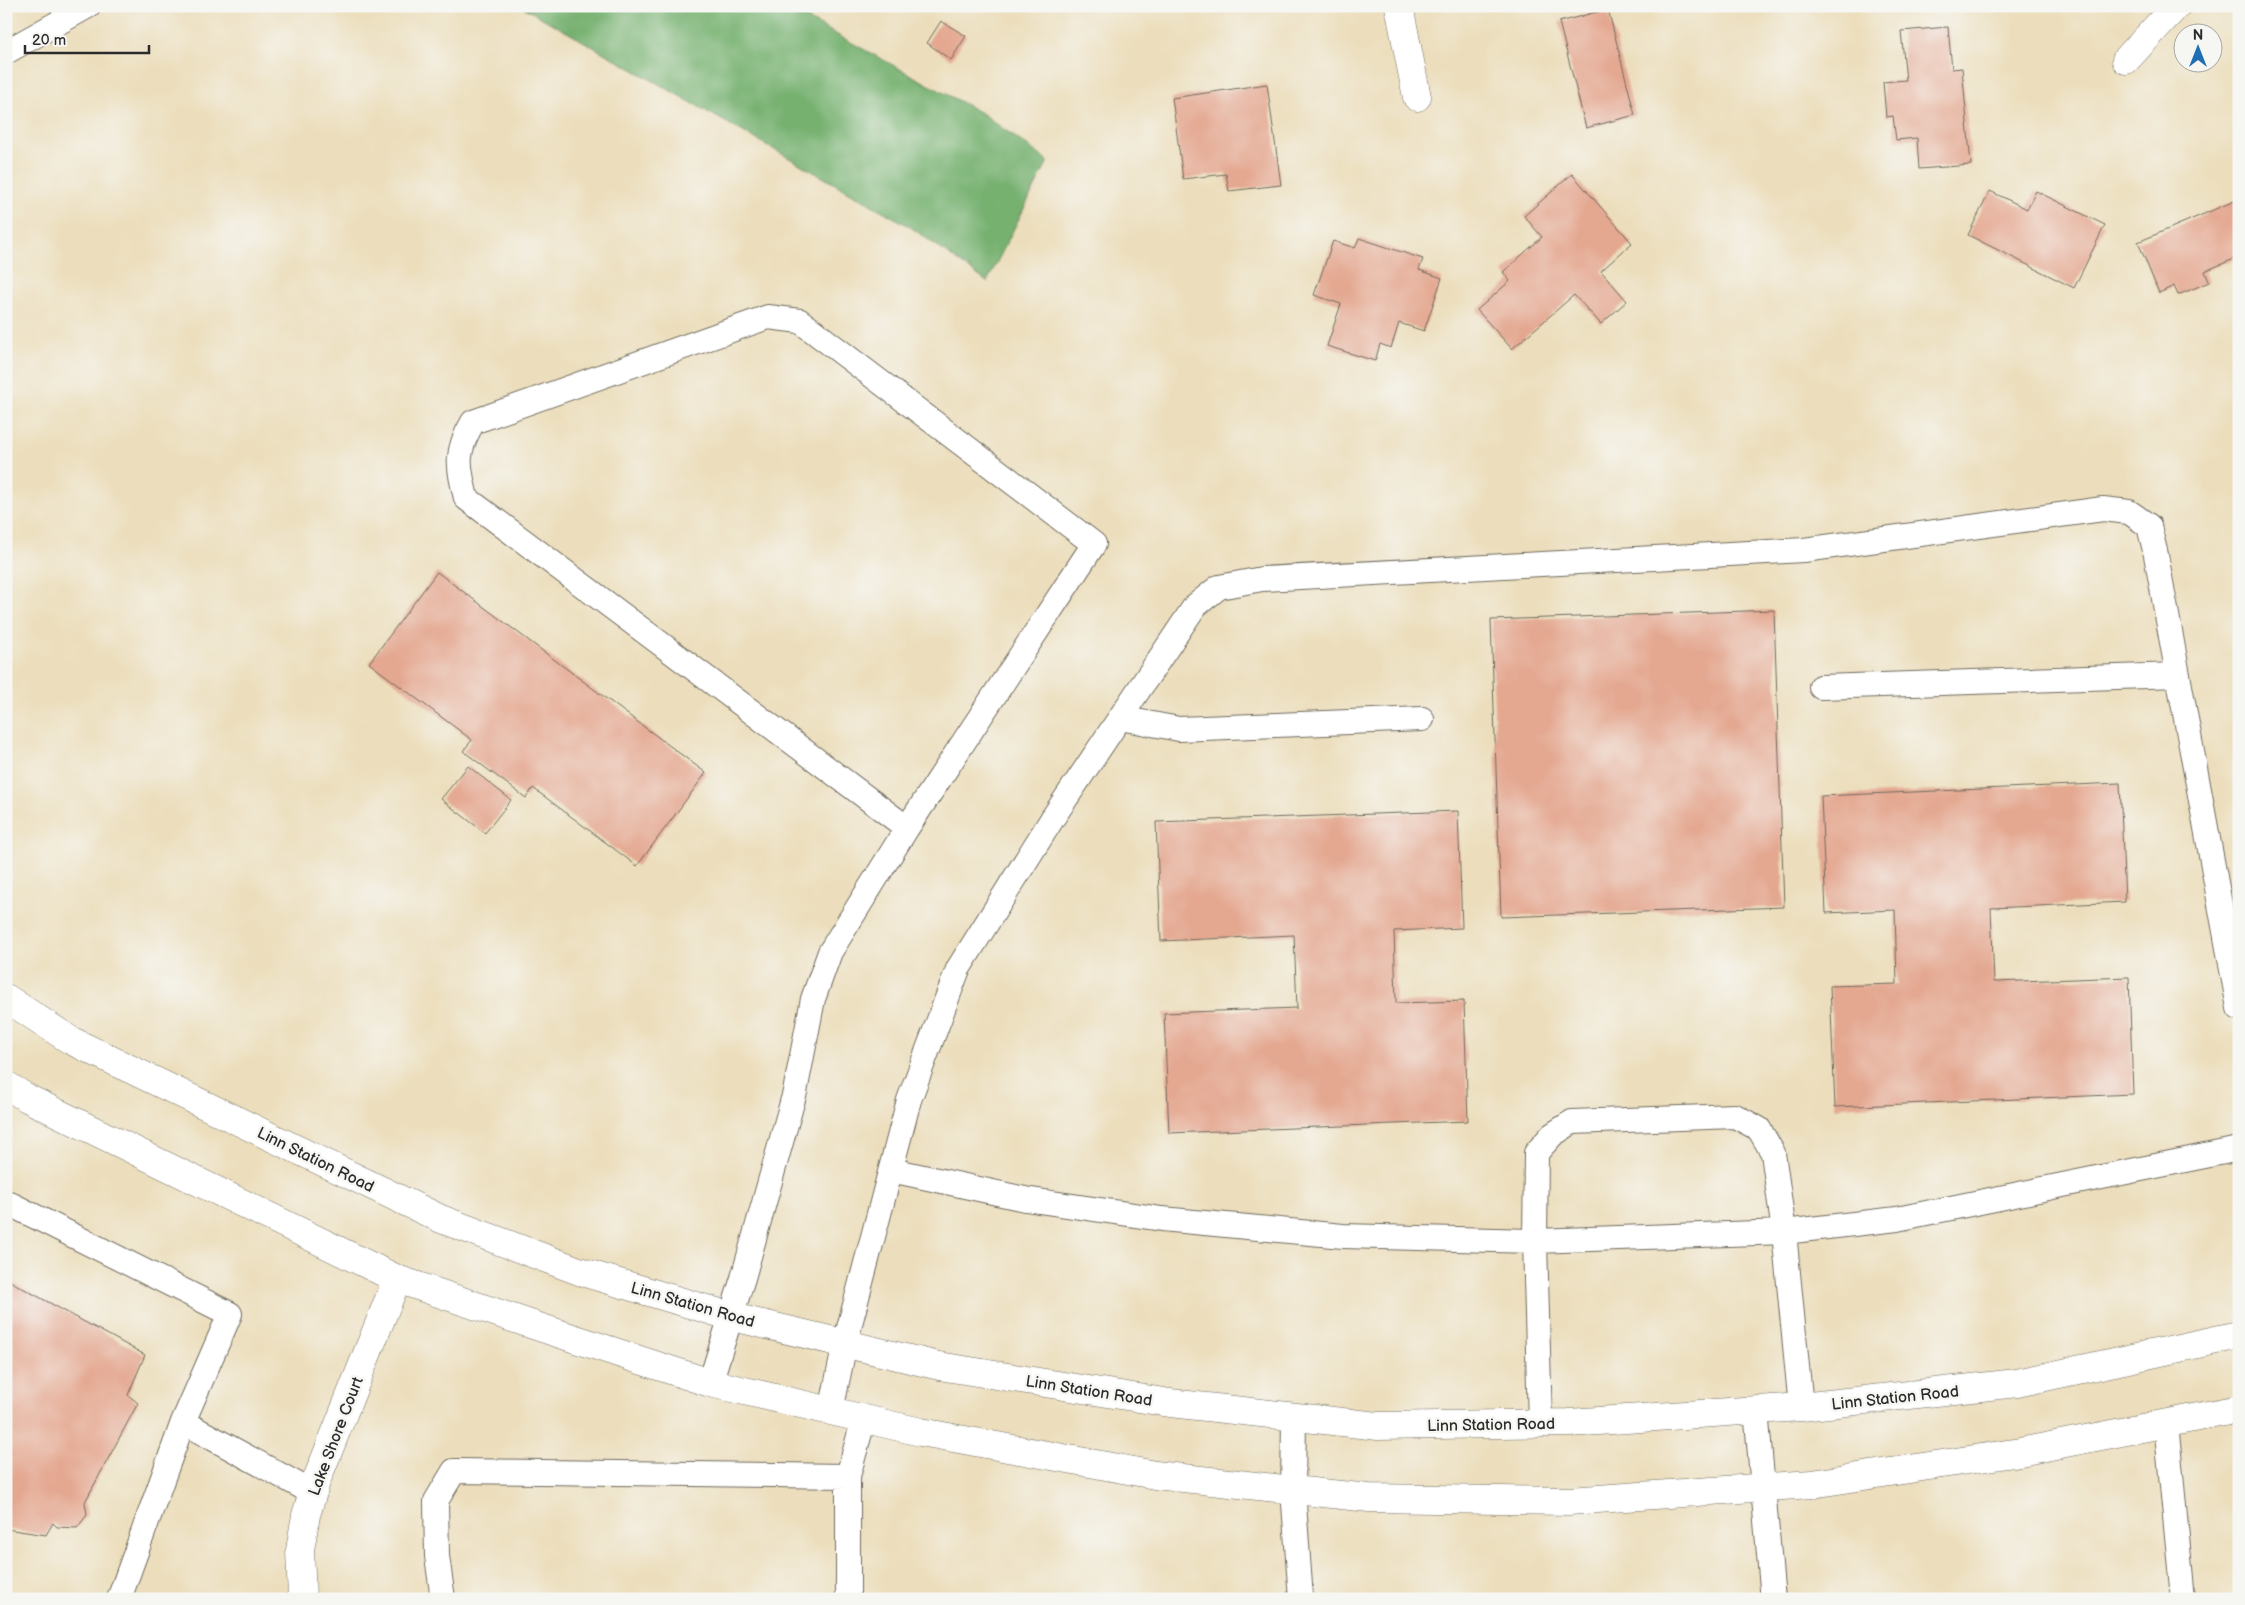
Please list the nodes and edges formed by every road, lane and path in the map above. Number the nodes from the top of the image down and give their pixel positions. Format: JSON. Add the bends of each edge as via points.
{"nodes":[{"id":1,"x":88,"y":6,"type":"edge"},
{"id":2,"x":1398,"y":6,"type":"edge"},
{"id":3,"x":2176,"y":6,"type":"edge"},
{"id":4,"x":6,"y":52,"type":"edge"},
{"id":5,"x":2126,"y":60,"type":"dead end"},
{"id":6,"x":1417,"y":97,"type":"dead end"},
{"id":7,"x":2178,"y":675,"type":"junction"},
{"id":8,"x":1821,"y":687,"type":"dead end"},
{"id":9,"x":1120,"y":718,"type":"junction"},
{"id":10,"x":1422,"y":719,"type":"dead end"},
{"id":11,"x":907,"y":828,"type":"junction"},
{"id":12,"x":6,"y":998,"type":"edge"},
{"id":13,"x":2239,"y":1008,"type":"edge"},
{"id":14,"x":6,"y":1085,"type":"edge"},
{"id":15,"x":2239,"y":1149,"type":"edge"},
{"id":16,"x":890,"y":1170,"type":"junction"},
{"id":17,"x":6,"y":1202,"type":"edge"},
{"id":18,"x":1784,"y":1232,"type":"junction"},
{"id":19,"x":1535,"y":1241,"type":"junction"},
{"id":20,"x":397,"y":1279,"type":"junction"},
{"id":21,"x":732,"y":1316,"type":"junction"},
{"id":22,"x":2239,"y":1335,"type":"edge"},
{"id":23,"x":845,"y":1343,"type":"junction"},
{"id":24,"x":710,"y":1383,"type":"junction"},
{"id":25,"x":1801,"y":1407,"type":"junction"},
{"id":26,"x":2239,"y":1409,"type":"edge"},
{"id":27,"x":1756,"y":1410,"type":"junction"},
{"id":28,"x":831,"y":1411,"type":"junction"},
{"id":29,"x":1294,"y":1417,"type":"junction"},
{"id":30,"x":864,"y":1418,"type":"junction"},
{"id":31,"x":183,"y":1422,"type":"junction"},
{"id":32,"x":2166,"y":1423,"type":"junction"},
{"id":33,"x":1540,"y":1424,"type":"junction"},
{"id":34,"x":848,"y":1476,"type":"junction"},
{"id":35,"x":1763,"y":1487,"type":"junction"},
{"id":36,"x":1293,"y":1490,"type":"junction"},
{"id":37,"x":312,"y":1493,"type":"junction"},
{"id":38,"x":120,"y":1599,"type":"edge"},
{"id":39,"x":302,"y":1599,"type":"edge"},
{"id":40,"x":443,"y":1599,"type":"edge"},
{"id":41,"x":848,"y":1599,"type":"edge"},
{"id":42,"x":1301,"y":1599,"type":"edge"},
{"id":43,"x":1773,"y":1599,"type":"edge"},
{"id":44,"x":2183,"y":1599,"type":"edge"}],
"edges":[{"from":1,"to":4,"type":"lane"},
{"from":2,"to":6,"type":"street"},
{"from":3,"to":5,"type":"street"},
{"from":7,"to":8,"type":"lane"},
{"from":7,"to":9,"type":"lane","via":[[2149,526],[2129,512],[2103,509],[1804,550],[1262,579],[1219,586],[1195,606]]},
{"from":7,"to":13,"type":"lane"},
{"from":9,"to":10,"type":"lane","via":[[1179,729]]},
{"from":9,"to":16,"type":"lane","via":[[958,969],[909,1100]]},
{"from":11,"to":11,"type":"lane","via":[[1094,544],[800,321],[768,316],[473,422],[461,442],[459,468],[466,498]]},
{"from":11,"to":21,"type":"lane","via":[[830,952],[813,999],[794,1092]]},
{"from":12,"to":21,"type":"street","name":"Linn Station Road","via":[[70,1040],[441,1219],[579,1271]]},
{"from":14,"to":20,"type":"street","via":[[183,1176]]},
{"from":15,"to":18,"type":"lane","via":[[1897,1219]]},
{"from":16,"to":19,"type":"lane","via":[[1025,1199],[1162,1220],[1344,1236]]},
{"from":16,"to":23,"type":"lane"},
{"from":17,"to":31,"type":"lane","via":[[230,1314]]},
{"from":18,"to":19,"type":"lane"},
{"from":18,"to":19,"type":"lane","via":[[1773,1153],[1759,1129],[1736,1116],[1649,1119],[1572,1122],[1552,1135],[1536,1153]]},
{"from":18,"to":25,"type":"lane"},
{"from":19,"to":33,"type":"lane"},
{"from":20,"to":24,"type":"street"},
{"from":20,"to":37,"type":"street","name":"Lake Shore Court"},
{"from":21,"to":23,"type":"street","name":"Linn Station Road"},
{"from":21,"to":24,"type":"lane"},
{"from":22,"to":25,"type":"street","name":"Linn Station Road","via":[[2017,1383]]},
{"from":23,"to":28,"type":"lane"},
{"from":23,"to":29,"type":"street","name":"Linn Station Road","via":[[938,1366],[1170,1403]]},
{"from":24,"to":28,"type":"street"},
{"from":25,"to":27,"type":"street","name":"Linn Station Road"},
{"from":26,"to":32,"type":"street"},
{"from":27,"to":33,"type":"street","name":"Linn Station Road"},
{"from":27,"to":35,"type":"lane"},
{"from":28,"to":30,"type":"street"},
{"from":29,"to":33,"type":"street","name":"Linn Station Road","via":[[1378,1426]]},
{"from":29,"to":36,"type":"lane"},
{"from":30,"to":34,"type":"lane"},
{"from":30,"to":36,"type":"street","via":[[921,1432],[1155,1475]]},
{"from":31,"to":37,"type":"lane"},
{"from":31,"to":38,"type":"lane"},
{"from":32,"to":35,"type":"street","via":[[2020,1452],[1812,1484]]},
{"from":32,"to":44,"type":"lane"},
{"from":34,"to":40,"type":"lane","via":[[454,1471],[436,1501],[436,1556]]},
{"from":34,"to":41,"type":"lane"},
{"from":35,"to":36,"type":"street","via":[[1569,1501],[1369,1498]]},
{"from":35,"to":43,"type":"lane"},
{"from":36,"to":42,"type":"lane"},
{"from":37,"to":39,"type":"street","name":"Lake Shore Court","via":[[300,1550]]}]}
